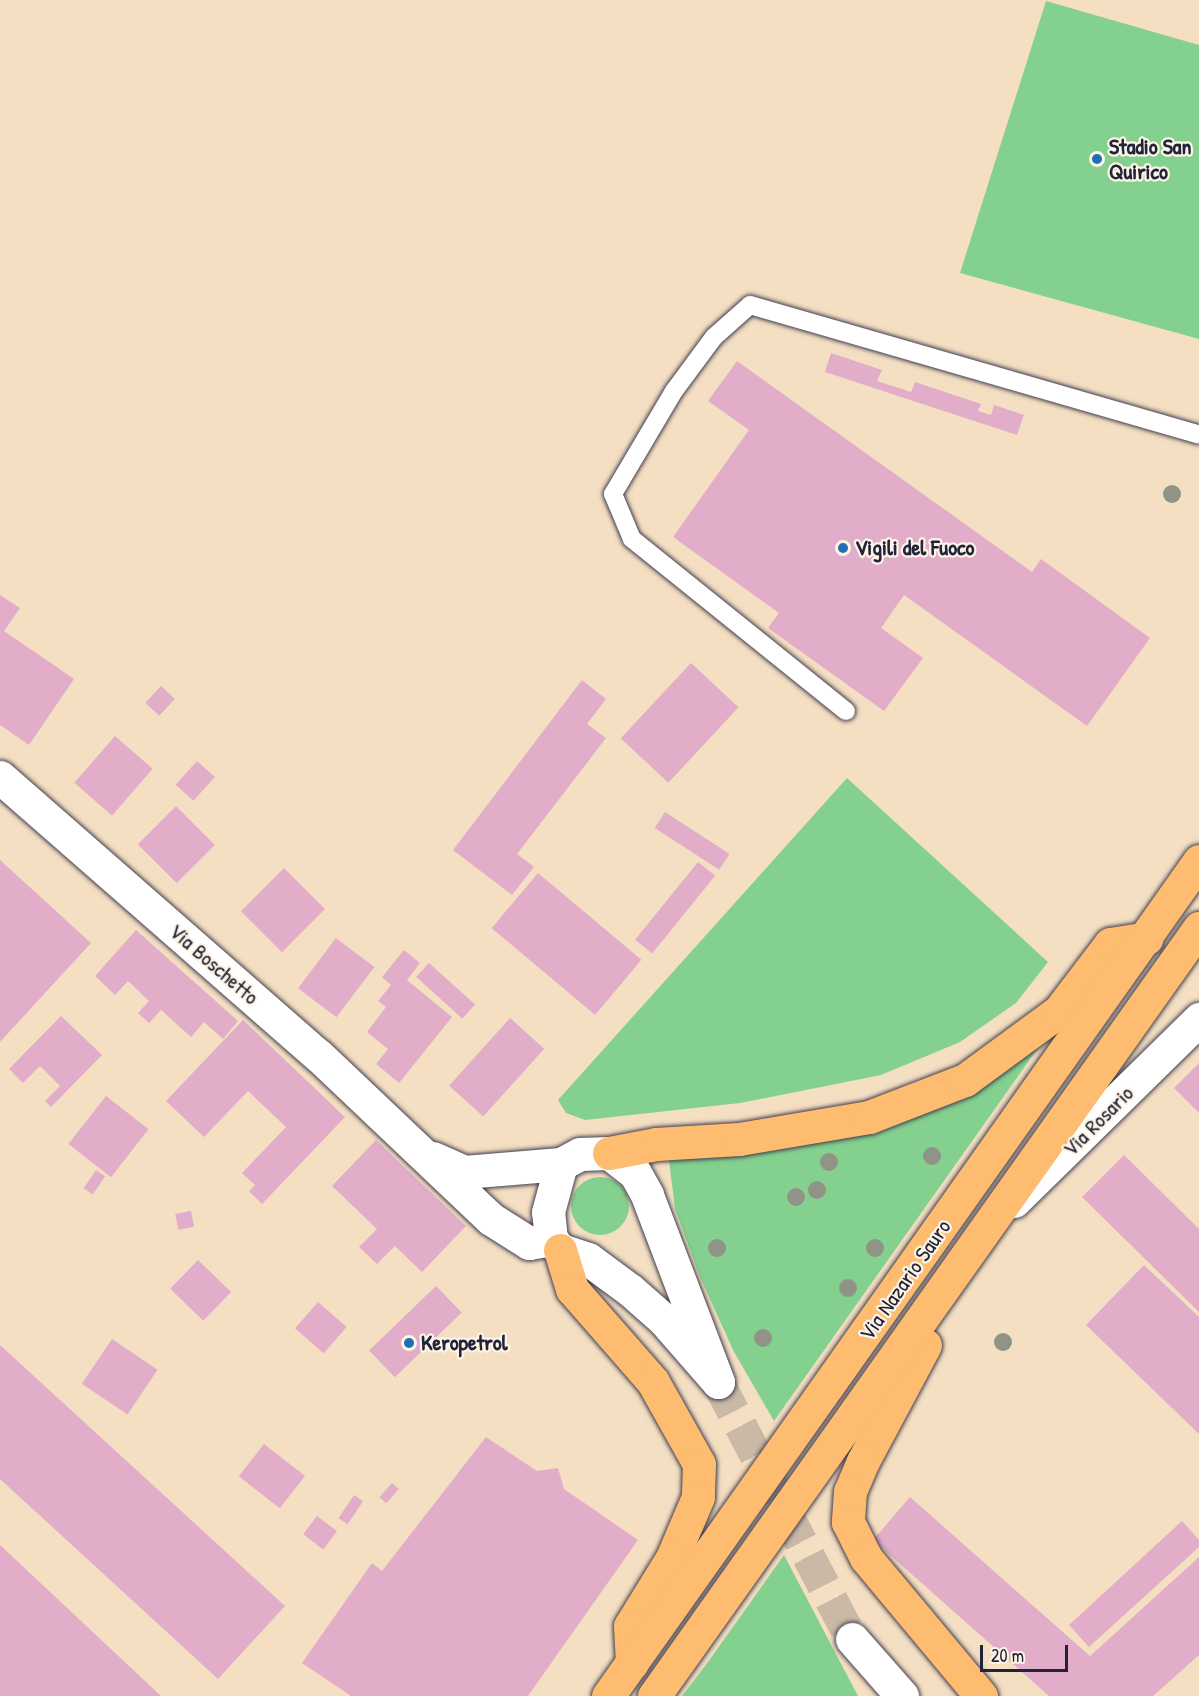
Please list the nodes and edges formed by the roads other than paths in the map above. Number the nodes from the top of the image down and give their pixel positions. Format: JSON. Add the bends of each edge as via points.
{"nodes":[{"id":1,"x":1199,"y":435,"type":"edge"},
{"id":2,"x":846,"y":711,"type":"dead end"},
{"id":3,"x":0,"y":777,"type":"edge"},
{"id":4,"x":1199,"y":861,"type":"edge"},
{"id":5,"x":1199,"y":928,"type":"edge"},
{"id":6,"x":1146,"y":938,"type":"junction"},
{"id":7,"x":1199,"y":1019,"type":"edge"},
{"id":8,"x":609,"y":1153,"type":"junction"},
{"id":9,"x":426,"y":1155,"type":"junction"},
{"id":10,"x":561,"y":1164,"type":"junction"},
{"id":11,"x":993,"y":1220,"type":"junction"},
{"id":12,"x":555,"y":1245,"type":"junction"},
{"id":13,"x":632,"y":1663,"type":"junction"},
{"id":14,"x":961,"y":1668,"type":"junction"},
{"id":15,"x":608,"y":1696,"type":"edge"},
{"id":16,"x":654,"y":1696,"type":"edge"},
{"id":17,"x":883,"y":1696,"type":"edge"},
{"id":18,"x":902,"y":1696,"type":"edge"},
{"id":19,"x":981,"y":1696,"type":"edge"},
{"id":20,"x":996,"y":1696,"type":"edge"}],
"edges":[{"from":1,"to":2,"type":"lane","via":[[750,305],[714,337],[674,390],[613,494],[632,539]]},
{"from":3,"to":9,"type":"street","name":"Via Boschetto","via":[[318,1055]]},
{"from":4,"to":6,"type":"highway","name":"Via Nazario Sauro"},
{"from":5,"to":11,"type":"highway","name":"Via Nazario Sauro"},
{"from":6,"to":8,"type":"highway","via":[[1110,944],[1059,1011],[964,1080],[869,1117]]},
{"from":6,"to":13,"type":"highway","name":"Via Nazario Sauro"},
{"from":7,"to":11,"type":"street","name":"Via Rosario","via":[[1071,1149]]},
{"from":8,"to":10,"type":"street","via":[[580,1154]]},
{"from":8,"to":12,"type":"street","name":"Via Boschetto","via":[[635,1173],[647,1195],[718,1382],[663,1319],[630,1290],[588,1259]]},
{"from":9,"to":10,"type":"street","via":[[465,1172]]},
{"from":9,"to":12,"type":"street","name":"Via Boschetto","via":[[491,1219],[529,1243]]},
{"from":10,"to":12,"type":"street","via":[[548,1212]]},
{"from":11,"to":14,"type":"highway","via":[[850,1491],[848,1522],[866,1558]]},
{"from":11,"to":16,"type":"highway","name":"Via Nazario Sauro"},
{"from":12,"to":13,"type":"highway","via":[[572,1289],[653,1382],[699,1464],[698,1497],[672,1558],[630,1626]]},
{"from":13,"to":15,"type":"highway","name":"Via Nazario Sauro"},
{"from":14,"to":19,"type":"highway"},
{"from":14,"to":20,"type":"highway"},
{"from":17,"to":18,"type":"street","via":[[852,1639]]}]}
